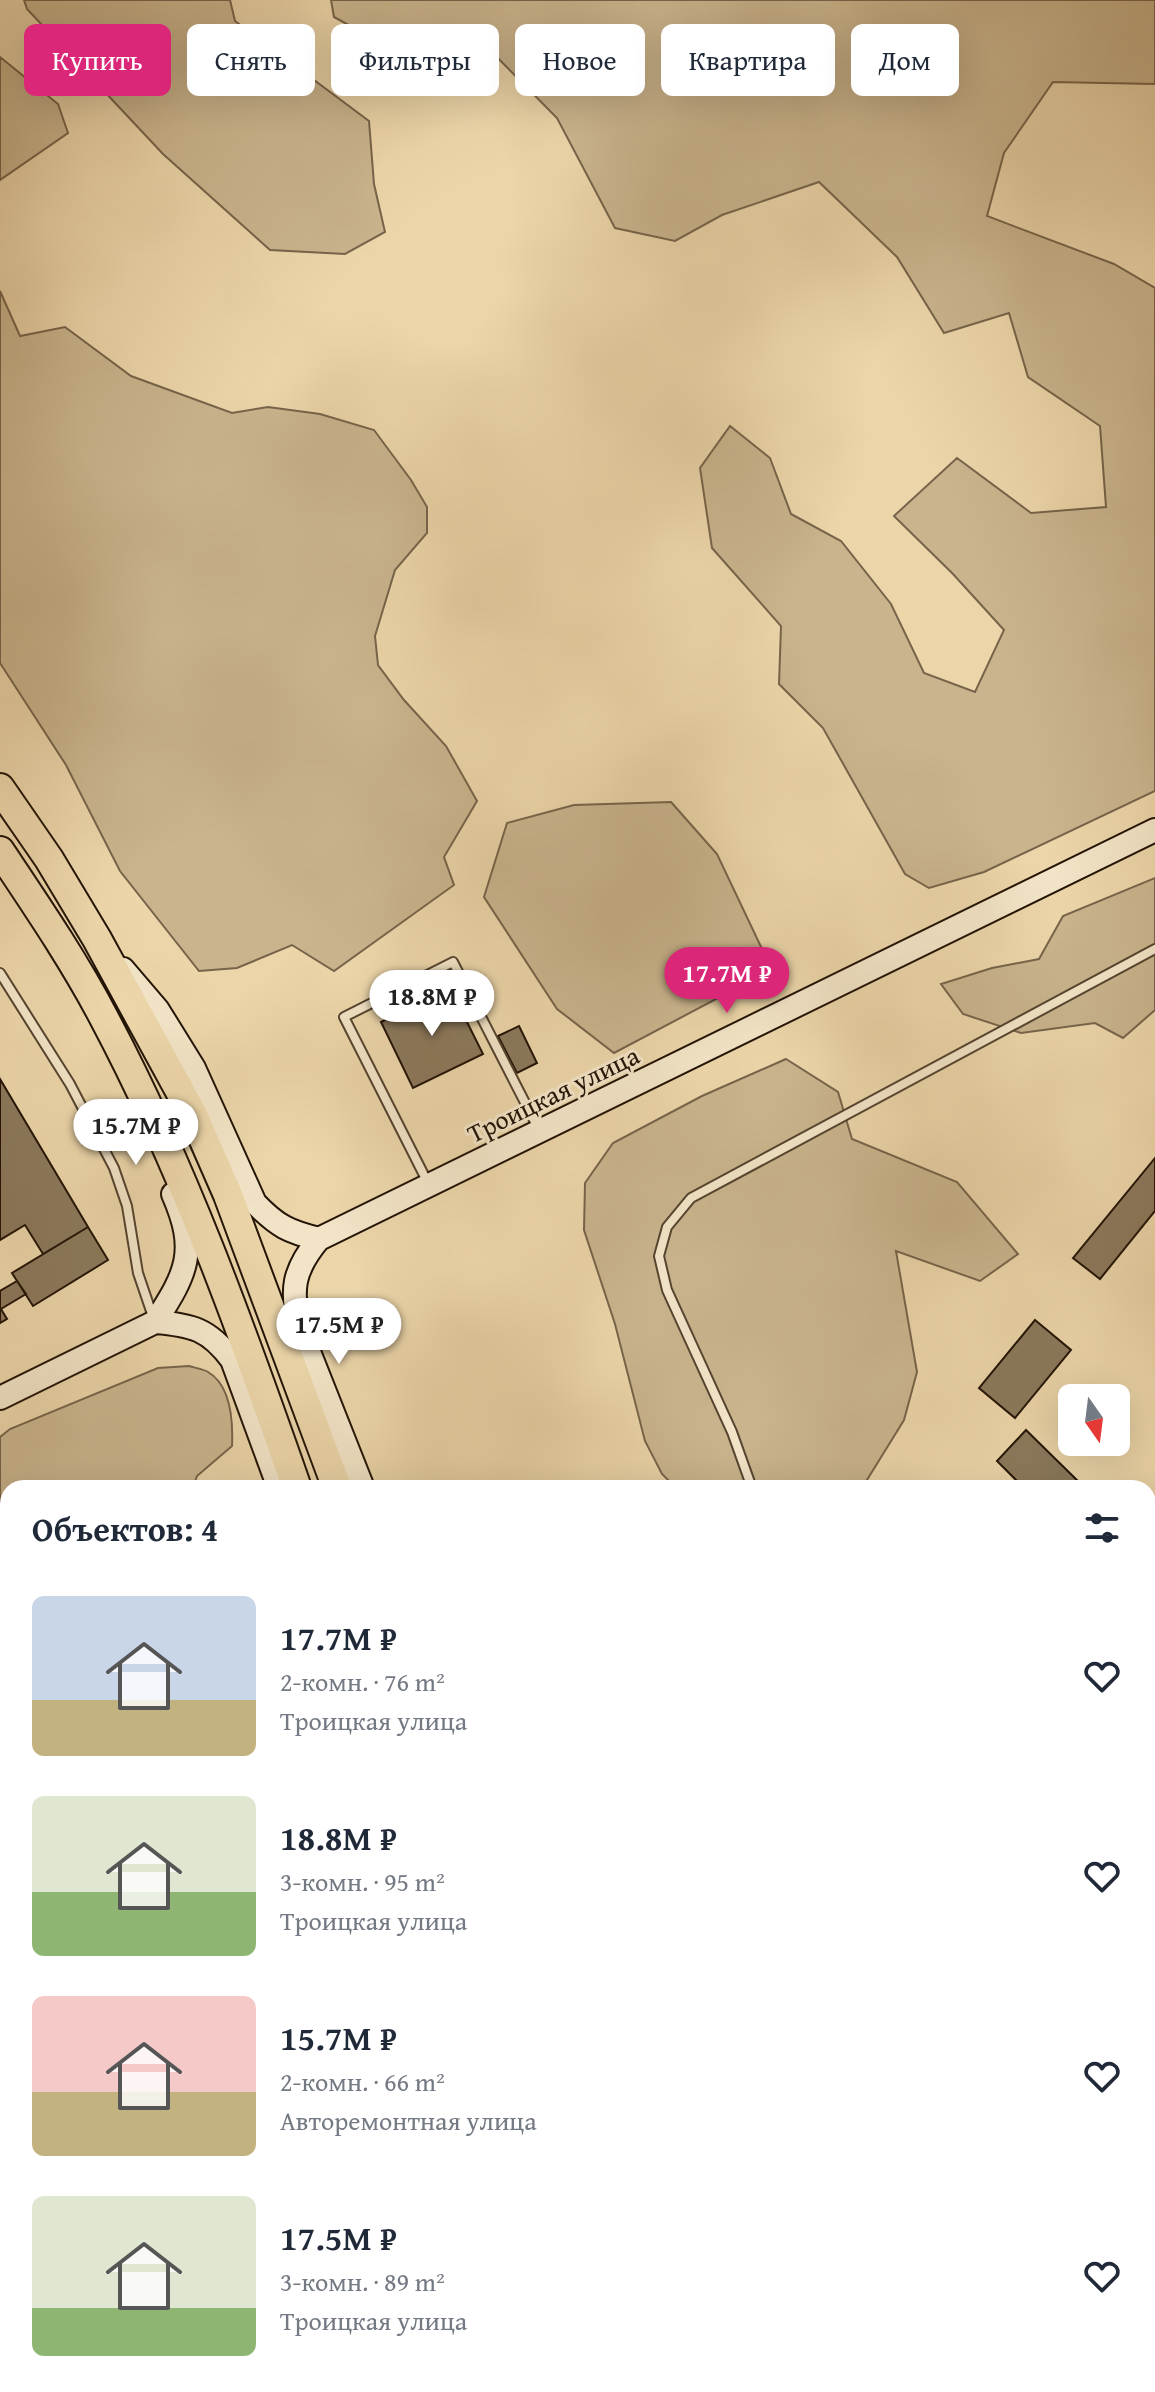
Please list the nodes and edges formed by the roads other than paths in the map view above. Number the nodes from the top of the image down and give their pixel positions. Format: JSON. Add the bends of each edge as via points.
{"nodes":[{"id":1,"x":0,"y":788,"type":"edge"},
{"id":2,"x":1155,"y":830,"type":"edge"},
{"id":3,"x":0,"y":851,"type":"edge"},
{"id":4,"x":97,"y":939,"type":"junction"},
{"id":5,"x":1155,"y":949,"type":"edge"},
{"id":6,"x":0,"y":973,"type":"edge"},
{"id":7,"x":103,"y":1016,"type":"junction"},
{"id":8,"x":540,"y":1132,"type":"junction"},
{"id":9,"x":429,"y":1186,"type":"junction"},
{"id":10,"x":319,"y":1239,"type":"junction"},
{"id":11,"x":155,"y":1322,"type":"junction"},
{"id":12,"x":0,"y":1398,"type":"edge"},
{"id":13,"x":276,"y":1480,"type":"edge"},
{"id":14,"x":294,"y":1480,"type":"edge"},
{"id":15,"x":334,"y":1480,"type":"edge"},
{"id":16,"x":360,"y":1480,"type":"edge"},
{"id":17,"x":749,"y":1480,"type":"edge"}],
"edges":[{"from":1,"to":4,"type":"highway"},
{"from":2,"to":8,"type":"street","name":"Троицкая улица"},
{"from":3,"to":7,"type":"highway"},
{"from":4,"to":10,"type":"street","via":[[158,1010],[194,1068],[255,1203],[289,1232]]},
{"from":4,"to":15,"type":"highway","via":[[193,1115]]},
{"from":5,"to":17,"type":"lane","via":[[691,1198],[667,1227],[659,1256],[667,1290]]},
{"from":6,"to":11,"type":"lane","via":[[63,1072],[114,1168]]},
{"from":7,"to":11,"type":"street","via":[[124,1083],[182,1215],[188,1250],[184,1274]]},
{"from":7,"to":14,"type":"highway","via":[[193,1211]]},
{"from":8,"to":9,"type":"street","name":"Троицкая улица"},
{"from":8,"to":9,"type":"lane","via":[[453,962],[344,1017]]},
{"from":9,"to":10,"type":"street","name":"Троицкая улица"},
{"from":10,"to":16,"type":"street","via":[[294,1280],[294,1308]]},
{"from":11,"to":12,"type":"street"},
{"from":11,"to":13,"type":"street","via":[[185,1325],[219,1343],[232,1360]]}]}
